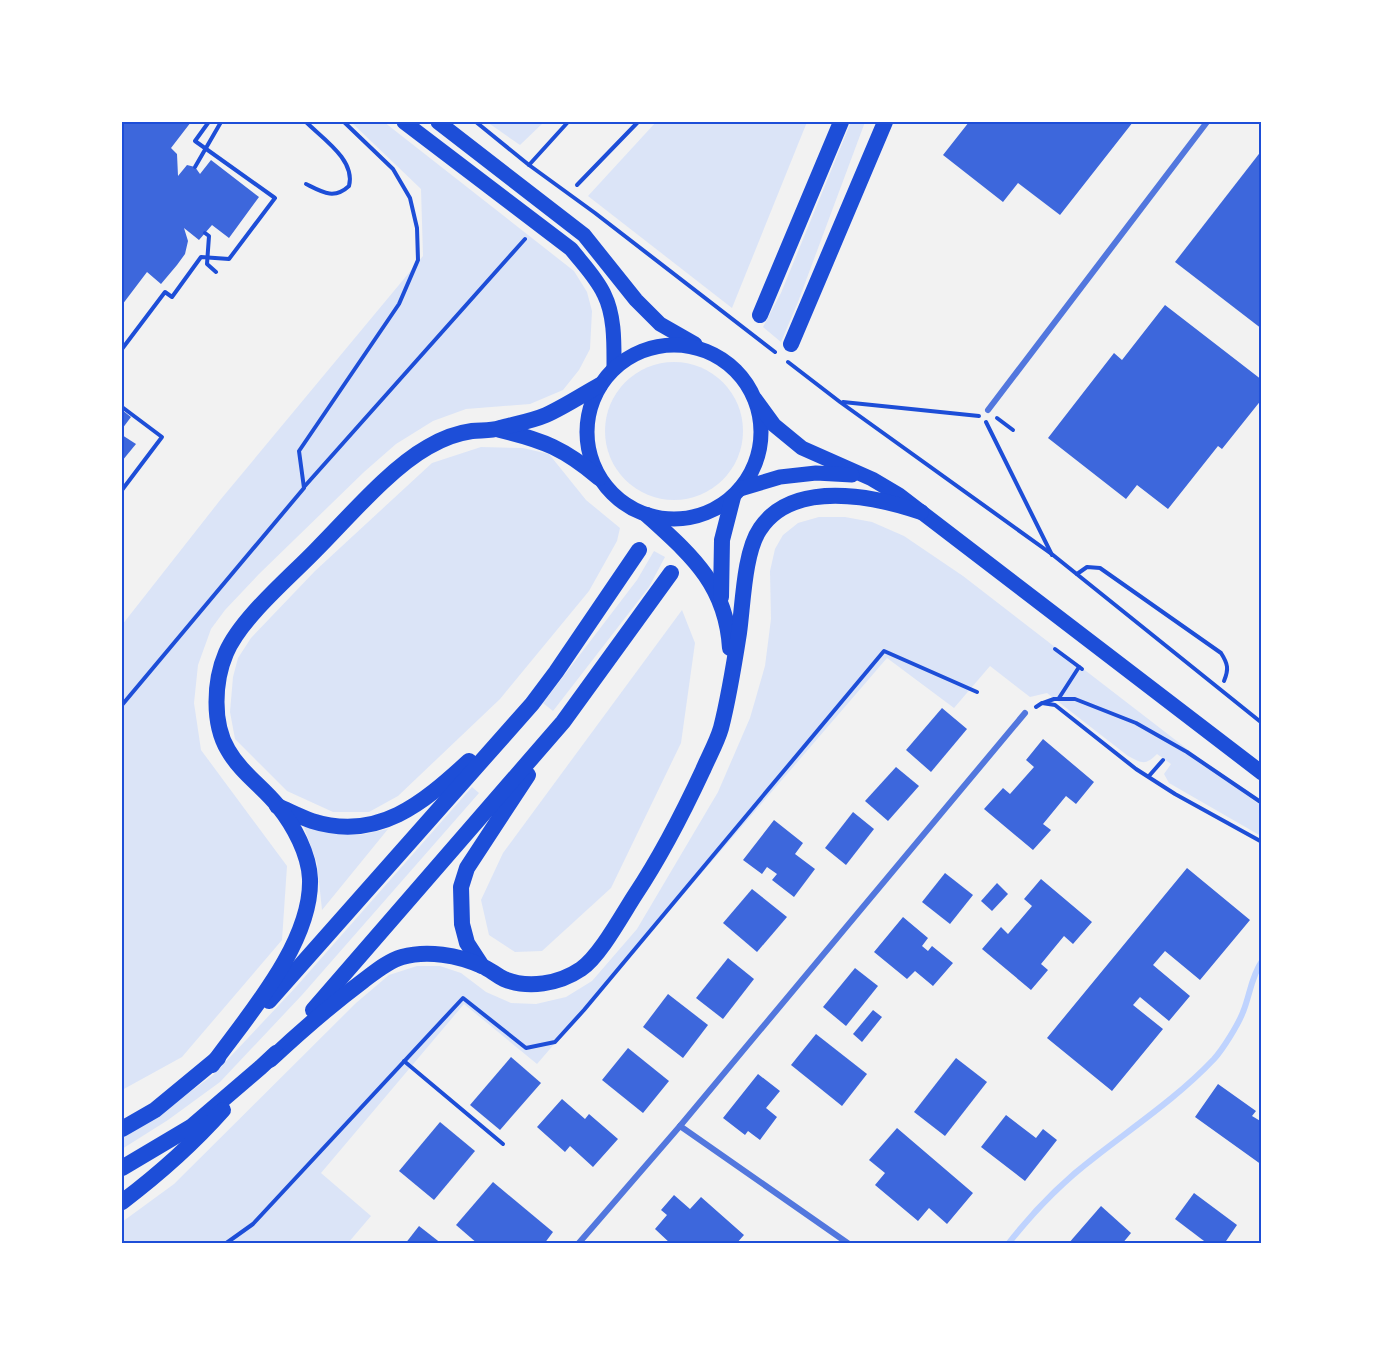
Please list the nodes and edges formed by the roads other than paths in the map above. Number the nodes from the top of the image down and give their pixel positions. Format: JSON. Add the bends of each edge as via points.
{"nodes":[{"id":1,"x":404,"y":122,"type":"edge"},
{"id":2,"x":438,"y":122,"type":"edge"},
{"id":3,"x":841,"y":122,"type":"edge"},
{"id":4,"x":885,"y":122,"type":"edge"},
{"id":5,"x":1207,"y":122,"type":"edge"},
{"id":6,"x":760,"y":315,"type":"dead end"},
{"id":7,"x":791,"y":344,"type":"dead end"},
{"id":8,"x":708,"y":351,"type":"junction"},
{"id":9,"x":614,"y":368,"type":"junction"},
{"id":10,"x":600,"y":385,"type":"junction"},
{"id":11,"x":755,"y":399,"type":"junction"},
{"id":12,"x":988,"y":410,"type":"road end"},
{"id":13,"x":496,"y":429,"type":"junction"},
{"id":14,"x":599,"y":478,"type":"junction"},
{"id":15,"x":872,"y":479,"type":"junction"},
{"id":16,"x":737,"y":493,"type":"junction"},
{"id":17,"x":921,"y":512,"type":"junction"},
{"id":18,"x":647,"y":515,"type":"junction"},
{"id":19,"x":639,"y":550,"type":"dead end"},
{"id":20,"x":672,"y":573,"type":"dead end"},
{"id":21,"x":721,"y":604,"type":"junction"},
{"id":22,"x":732,"y":670,"type":"junction"},
{"id":23,"x":531,"y":704,"type":"junction"},
{"id":24,"x":1025,"y":713,"type":"road end"},
{"id":25,"x":563,"y":722,"type":"junction"},
{"id":26,"x":1262,"y":773,"type":"edge"},
{"id":27,"x":278,"y":806,"type":"junction"},
{"id":28,"x":482,"y":966,"type":"junction"},
{"id":29,"x":266,"y":1064,"type":"junction"},
{"id":30,"x":212,"y":1065,"type":"junction"},
{"id":31,"x":680,"y":1126,"type":"junction"},
{"id":32,"x":122,"y":1130,"type":"edge"},
{"id":33,"x":122,"y":1168,"type":"edge"},
{"id":34,"x":122,"y":1202,"type":"edge"},
{"id":35,"x":578,"y":1244,"type":"edge"},
{"id":36,"x":849,"y":1244,"type":"edge"}],
"edges":[{"from":1,"to":9,"type":"main road","via":[[570,249],[591,273],[605,295],[614,336]]},
{"from":2,"to":8,"type":"main road","via":[[584,235],[660,324]]},
{"from":3,"to":6,"type":"highway"},
{"from":4,"to":7,"type":"highway"},
{"from":5,"to":12,"type":"street"},
{"from":8,"to":9,"type":"main road","via":[[692,346],[658,346]]},
{"from":8,"to":11,"type":"main road","via":[[728,363]]},
{"from":9,"to":10,"type":"main road"},
{"from":10,"to":13,"type":"highway","via":[[545,416]]},
{"from":10,"to":14,"type":"main road","via":[[591,403],[587,432],[591,460]]},
{"from":11,"to":15,"type":"main road","via":[[774,425],[802,447]]},
{"from":11,"to":16,"type":"main road","via":[[762,437],[755,465]]},
{"from":13,"to":14,"type":"highway","via":[[560,448]]},
{"from":13,"to":27,"type":"highway","via":[[470,431],[446,439],[409,459],[245,623],[226,651],[218,690],[219,730],[242,771]]},
{"from":14,"to":18,"type":"main road","via":[[620,501]]},
{"from":15,"to":16,"type":"main road","via":[[816,473],[780,477]]},
{"from":15,"to":17,"type":"main road"},
{"from":16,"to":18,"type":"main road","via":[[714,510],[693,518]]},
{"from":16,"to":21,"type":"highway","via":[[722,540]]},
{"from":17,"to":22,"type":"highway","via":[[866,499],[822,496],[779,510],[760,529],[749,558]]},
{"from":17,"to":26,"type":"main road"},
{"from":18,"to":21,"type":"highway","via":[[696,561]]},
{"from":19,"to":23,"type":"highway"},
{"from":20,"to":25,"type":"highway"},
{"from":21,"to":22,"type":"highway","via":[[729,631]]},
{"from":22,"to":28,"type":"highway","via":[[720,731],[683,813],[598,951],[582,969],[556,981],[528,985],[503,979]]},
{"from":23,"to":27,"type":"highway","via":[[430,796],[401,814],[372,825],[338,826],[312,821]]},
{"from":23,"to":30,"type":"highway"},
{"from":24,"to":31,"type":"street"},
{"from":25,"to":28,"type":"highway","via":[[467,868],[461,887],[462,924],[467,943]]},
{"from":25,"to":29,"type":"highway"},
{"from":27,"to":30,"type":"highway","via":[[302,847],[310,877],[309,902],[298,936]]},
{"from":28,"to":29,"type":"highway","via":[[460,958],[422,953],[400,958],[328,1007]]},
{"from":29,"to":33,"type":"highway","via":[[191,1127]]},
{"from":29,"to":34,"type":"highway","via":[[197,1140]]},
{"from":30,"to":32,"type":"highway"},
{"from":31,"to":35,"type":"street"},
{"from":31,"to":36,"type":"street"}]}
